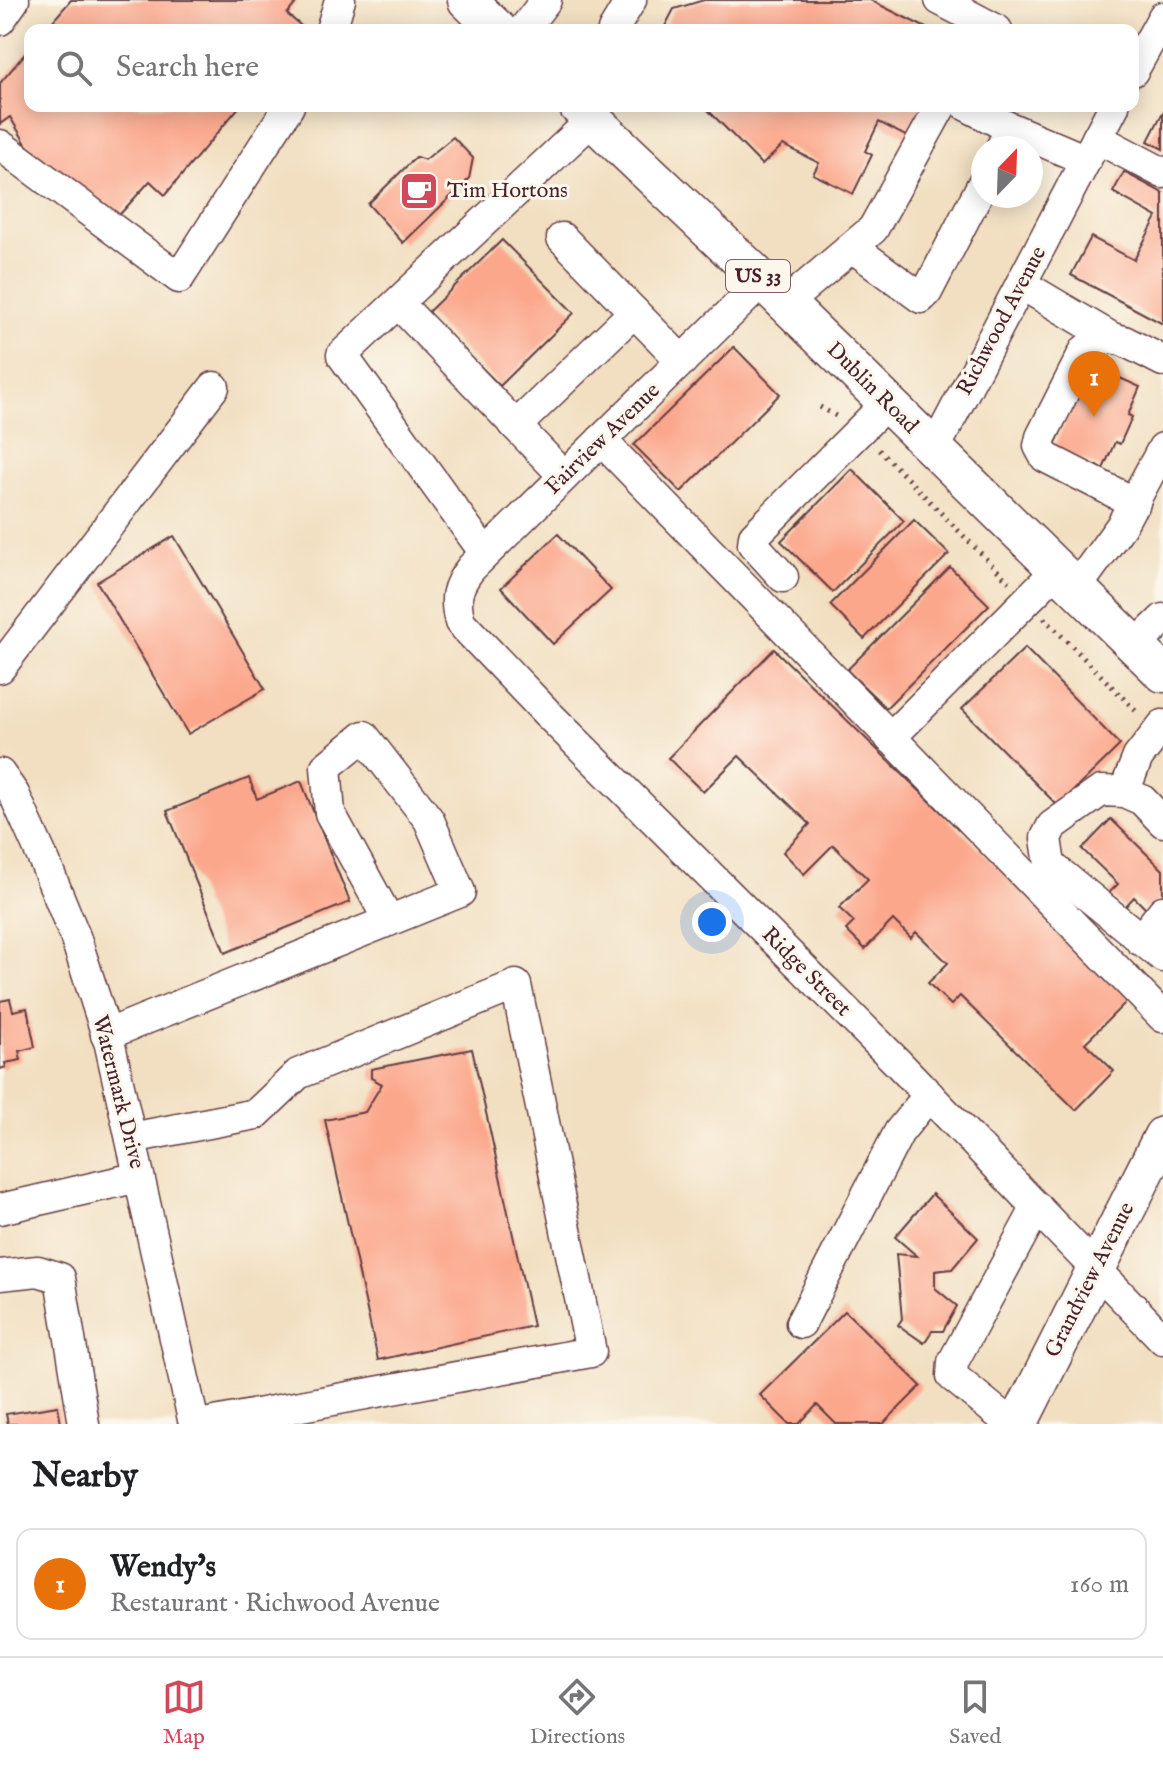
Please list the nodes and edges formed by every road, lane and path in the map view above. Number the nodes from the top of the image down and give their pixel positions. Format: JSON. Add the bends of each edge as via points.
{"nodes":[{"id":1,"x":14,"y":0,"type":"edge"},
{"id":2,"x":340,"y":0,"type":"edge"},
{"id":3,"x":467,"y":0,"type":"edge"},
{"id":4,"x":546,"y":0,"type":"edge"},
{"id":5,"x":631,"y":0,"type":"edge"},
{"id":6,"x":940,"y":0,"type":"edge"},
{"id":7,"x":1163,"y":17,"type":"edge"},
{"id":8,"x":0,"y":20,"type":"edge"},
{"id":9,"x":333,"y":24,"type":"edge"},
{"id":10,"x":492,"y":24,"type":"edge"},
{"id":11,"x":528,"y":24,"type":"edge"},
{"id":12,"x":617,"y":24,"type":"edge"},
{"id":13,"x":986,"y":24,"type":"edge"},
{"id":14,"x":1139,"y":60,"type":"edge"},
{"id":15,"x":285,"y":112,"type":"edge"},
{"id":16,"x":938,"y":112,"type":"edge"},
{"id":17,"x":974,"y":112,"type":"edge"},
{"id":18,"x":1111,"y":112,"type":"edge"},
{"id":19,"x":585,"y":113,"type":"edge"},
{"id":20,"x":1002,"y":136,"type":"edge"},
{"id":21,"x":1043,"y":142,"type":"edge"},
{"id":22,"x":0,"y":145,"type":"edge"},
{"id":23,"x":1092,"y":149,"type":"junction"},
{"id":24,"x":1163,"y":173,"type":"edge"},
{"id":25,"x":971,"y":206,"type":"edge"},
{"id":26,"x":562,"y":238,"type":"dead end"},
{"id":27,"x":852,"y":247,"type":"junction"},
{"id":28,"x":1021,"y":284,"type":"junction"},
{"id":29,"x":774,"y":292,"type":"junction"},
{"id":30,"x":398,"y":303,"type":"junction"},
{"id":31,"x":634,"y":312,"type":"junction"},
{"id":32,"x":1112,"y":338,"type":"junction"},
{"id":33,"x":682,"y":361,"type":"junction"},
{"id":34,"x":1163,"y":361,"type":"edge"},
{"id":35,"x":214,"y":387,"type":"dead end"},
{"id":36,"x":887,"y":403,"type":"junction"},
{"id":37,"x":820,"y":407,"type":"dead end"},
{"id":38,"x":516,"y":426,"type":"junction"},
{"id":39,"x":860,"y":431,"type":"junction"},
{"id":40,"x":601,"y":440,"type":"junction"},
{"id":41,"x":1163,"y":448,"type":"edge"},
{"id":42,"x":934,"y":450,"type":"junction"},
{"id":43,"x":564,"y":476,"type":"junction"},
{"id":44,"x":1135,"y":503,"type":"junction"},
{"id":45,"x":485,"y":553,"type":"junction"},
{"id":46,"x":783,"y":577,"type":"dead end"},
{"id":47,"x":1066,"y":579,"type":"junction"},
{"id":48,"x":1027,"y":600,"type":"junction"},
{"id":49,"x":455,"y":603,"type":"joint"},
{"id":50,"x":1163,"y":619,"type":"edge"},
{"id":51,"x":1135,"y":646,"type":"junction"},
{"id":52,"x":0,"y":668,"type":"edge"},
{"id":53,"x":1163,"y":673,"type":"edge"},
{"id":54,"x":1151,"y":719,"type":"edge"},
{"id":55,"x":890,"y":738,"type":"junction"},
{"id":56,"x":0,"y":774,"type":"edge"},
{"id":57,"x":1124,"y":792,"type":"junction"},
{"id":58,"x":1163,"y":822,"type":"edge"},
{"id":59,"x":1163,"y":911,"type":"edge"},
{"id":60,"x":389,"y":921,"type":"junction"},
{"id":61,"x":1152,"y":949,"type":"edge"},
{"id":62,"x":1163,"y":1017,"type":"edge"},
{"id":63,"x":106,"y":1035,"type":"junction"},
{"id":64,"x":929,"y":1095,"type":"junction"},
{"id":65,"x":1163,"y":1136,"type":"edge"},
{"id":66,"x":131,"y":1138,"type":"junction"},
{"id":67,"x":139,"y":1177,"type":"junction"},
{"id":68,"x":1037,"y":1207,"type":"junction"},
{"id":69,"x":0,"y":1209,"type":"edge"},
{"id":70,"x":1095,"y":1270,"type":"junction"},
{"id":71,"x":0,"y":1275,"type":"edge"},
{"id":72,"x":801,"y":1323,"type":"dead end"},
{"id":73,"x":1163,"y":1339,"type":"edge"},
{"id":74,"x":84,"y":1424,"type":"edge"},
{"id":75,"x":194,"y":1424,"type":"edge"},
{"id":76,"x":204,"y":1424,"type":"edge"},
{"id":77,"x":1011,"y":1424,"type":"edge"},
{"id":78,"x":1018,"y":1424,"type":"edge"}],
"edges":[{"from":1,"to":8,"type":"street"},
{"from":2,"to":9,"type":"street"},
{"from":3,"to":10,"type":"main road"},
{"from":4,"to":11,"type":"street"},
{"from":5,"to":12,"type":"street"},
{"from":6,"to":13,"type":"street"},
{"from":7,"to":14,"type":"street"},
{"from":15,"to":22,"type":"street","via":[[179,278]]},
{"from":16,"to":27,"type":"street","name":"Fairview Avenue","via":[[873,229]]},
{"from":17,"to":20,"type":"street"},
{"from":18,"to":23,"type":"street","name":"Richwood Avenue"},
{"from":19,"to":29,"type":"main road","name":"Dublin Road","number":"US 33"},
{"from":19,"to":30,"type":"street"},
{"from":21,"to":23,"type":"street"},
{"from":23,"to":24,"type":"street"},
{"from":23,"to":28,"type":"street","name":"Richwood Avenue"},
{"from":25,"to":27,"type":"street","via":[[921,298]]},
{"from":26,"to":31,"type":"street"},
{"from":27,"to":29,"type":"street","name":"Fairview Avenue"},
{"from":28,"to":32,"type":"street"},
{"from":28,"to":42,"type":"street","name":"Richwood Avenue"},
{"from":29,"to":33,"type":"street","name":"Fairview Avenue"},
{"from":29,"to":36,"type":"main road","name":"Dublin Road","number":"US 33"},
{"from":30,"to":38,"type":"street"},
{"from":30,"to":45,"type":"street","via":[[342,355]]},
{"from":31,"to":33,"type":"street"},
{"from":31,"to":38,"type":"street"},
{"from":32,"to":34,"type":"street"},
{"from":32,"to":44,"type":"street","via":[[1085,350],[1039,446],[1045,457]]},
{"from":33,"to":40,"type":"street","name":"Fairview Avenue"},
{"from":35,"to":52,"type":"street"},
{"from":36,"to":39,"type":"street"},
{"from":36,"to":42,"type":"main road","name":"Dublin Road","number":"US 33"},
{"from":37,"to":39,"type":"path"},
{"from":38,"to":43,"type":"street"},
{"from":39,"to":46,"type":"street","via":[[754,536],[753,544]]},
{"from":39,"to":48,"type":"path"},
{"from":40,"to":43,"type":"street","name":"Fairview Avenue"},
{"from":40,"to":55,"type":"street"},
{"from":41,"to":44,"type":"street"},
{"from":42,"to":47,"type":"main road","name":"Dublin Road","number":"US 33"},
{"from":43,"to":45,"type":"street","name":"Fairview Avenue"},
{"from":44,"to":47,"type":"street","via":[[1121,526]]},
{"from":45,"to":49,"type":"street","name":"Fairview Avenue","via":[[459,584]]},
{"from":47,"to":48,"type":"street"},
{"from":47,"to":51,"type":"main road","name":"Dublin Road","number":"US 33"},
{"from":48,"to":54,"type":"path"},
{"from":48,"to":55,"type":"street"},
{"from":49,"to":64,"type":"street","name":"Ridge Street","via":[[460,622],[483,648]]},
{"from":50,"to":51,"type":"street"},
{"from":51,"to":53,"type":"main road","name":"Dublin Road","number":"US 33"},
{"from":54,"to":57,"type":"street"},
{"from":55,"to":62,"type":"street"},
{"from":56,"to":63,"type":"street","name":"Watermark Drive","via":[[46,865]]},
{"from":57,"to":58,"type":"street","via":[[1142,800]]},
{"from":57,"to":61,"type":"street","via":[[1101,791],[1052,826],[1047,851],[1050,865]]},
{"from":59,"to":61,"type":"street"},
{"from":60,"to":60,"type":"street","via":[[460,892],[429,820],[364,736],[326,767],[330,813]]},
{"from":60,"to":63,"type":"street"},
{"from":63,"to":66,"type":"street","name":"Watermark Drive"},
{"from":64,"to":68,"type":"street","name":"Ridge Street"},
{"from":64,"to":72,"type":"street","via":[[899,1132]]},
{"from":65,"to":70,"type":"main road","name":"Grandview Avenue"},
{"from":66,"to":67,"type":"street","name":"Watermark Drive"},
{"from":66,"to":76,"type":"street","via":[[256,1114],[298,1074],[516,985],[591,1352]]},
{"from":67,"to":69,"type":"street"},
{"from":67,"to":75,"type":"street","name":"Watermark Drive"},
{"from":68,"to":70,"type":"street","name":"Ridge Street"},
{"from":68,"to":77,"type":"street","via":[[953,1362],[952,1376]]},
{"from":70,"to":73,"type":"street","name":"Ridge Street"},
{"from":70,"to":78,"type":"main road","name":"Grandview Avenue"},
{"from":71,"to":74,"type":"street","via":[[38,1271],[60,1278]]}]}
